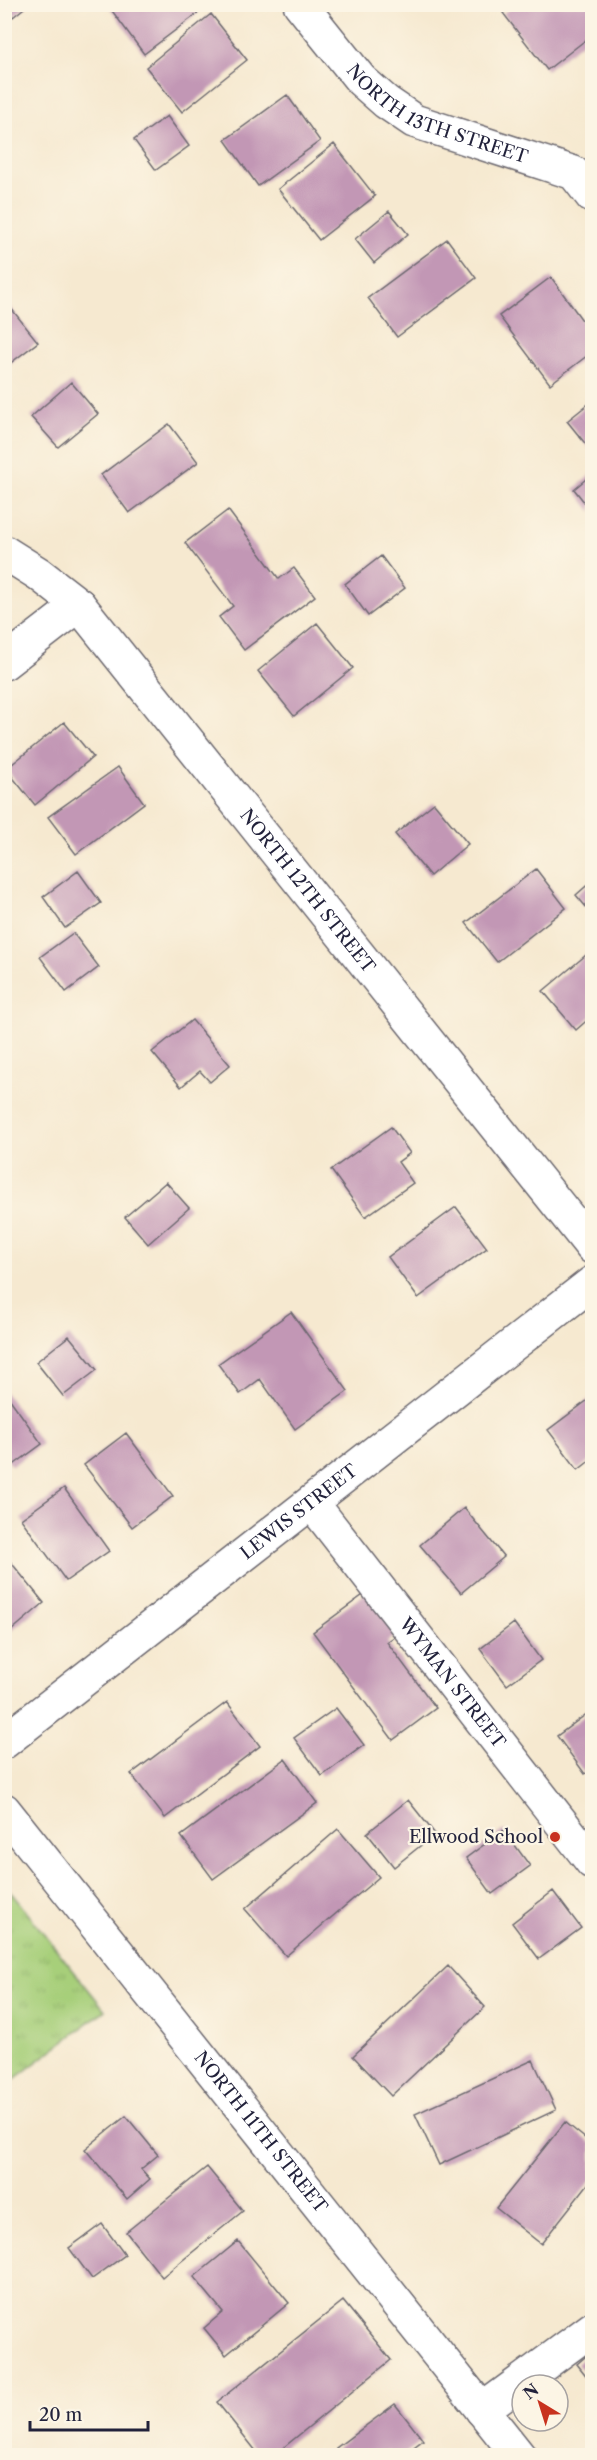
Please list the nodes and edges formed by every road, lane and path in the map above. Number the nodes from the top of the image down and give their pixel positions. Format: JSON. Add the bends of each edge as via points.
{"nodes":[{"id":1,"x":300,"y":4,"type":"edge"},
{"id":2,"x":586,"y":176,"type":"edge"},
{"id":3,"x":4,"y":552,"type":"edge"},
{"id":4,"x":80,"y":605,"type":"junction"},
{"id":5,"x":4,"y":663,"type":"edge"},
{"id":6,"x":592,"y":1247,"type":"edge"},
{"id":7,"x":592,"y":1283,"type":"edge"},
{"id":8,"x":312,"y":1503,"type":"junction"},
{"id":9,"x":4,"y":1742,"type":"edge"},
{"id":10,"x":4,"y":1810,"type":"edge"},
{"id":11,"x":592,"y":1862,"type":"edge"},
{"id":12,"x":592,"y":2329,"type":"edge"},
{"id":13,"x":482,"y":2410,"type":"junction"},
{"id":14,"x":519,"y":2456,"type":"edge"}],
"edges":[{"from":1,"to":2,"type":"street","name":"NORTH 13TH STREET","via":[[361,80],[414,122]]},
{"from":3,"to":4,"type":"street","name":"NORTH 12TH STREET"},
{"from":4,"to":5,"type":"street"},
{"from":4,"to":6,"type":"street","name":"NORTH 12TH STREET"},
{"from":7,"to":8,"type":"street","name":"LEWIS STREET"},
{"from":8,"to":9,"type":"street","name":"LEWIS STREET"},
{"from":8,"to":11,"type":"street","name":"WYMAN STREET"},
{"from":10,"to":13,"type":"street","name":"NORTH 11TH STREET"},
{"from":12,"to":13,"type":"street"},
{"from":13,"to":14,"type":"street","name":"NORTH 11TH STREET"}]}
